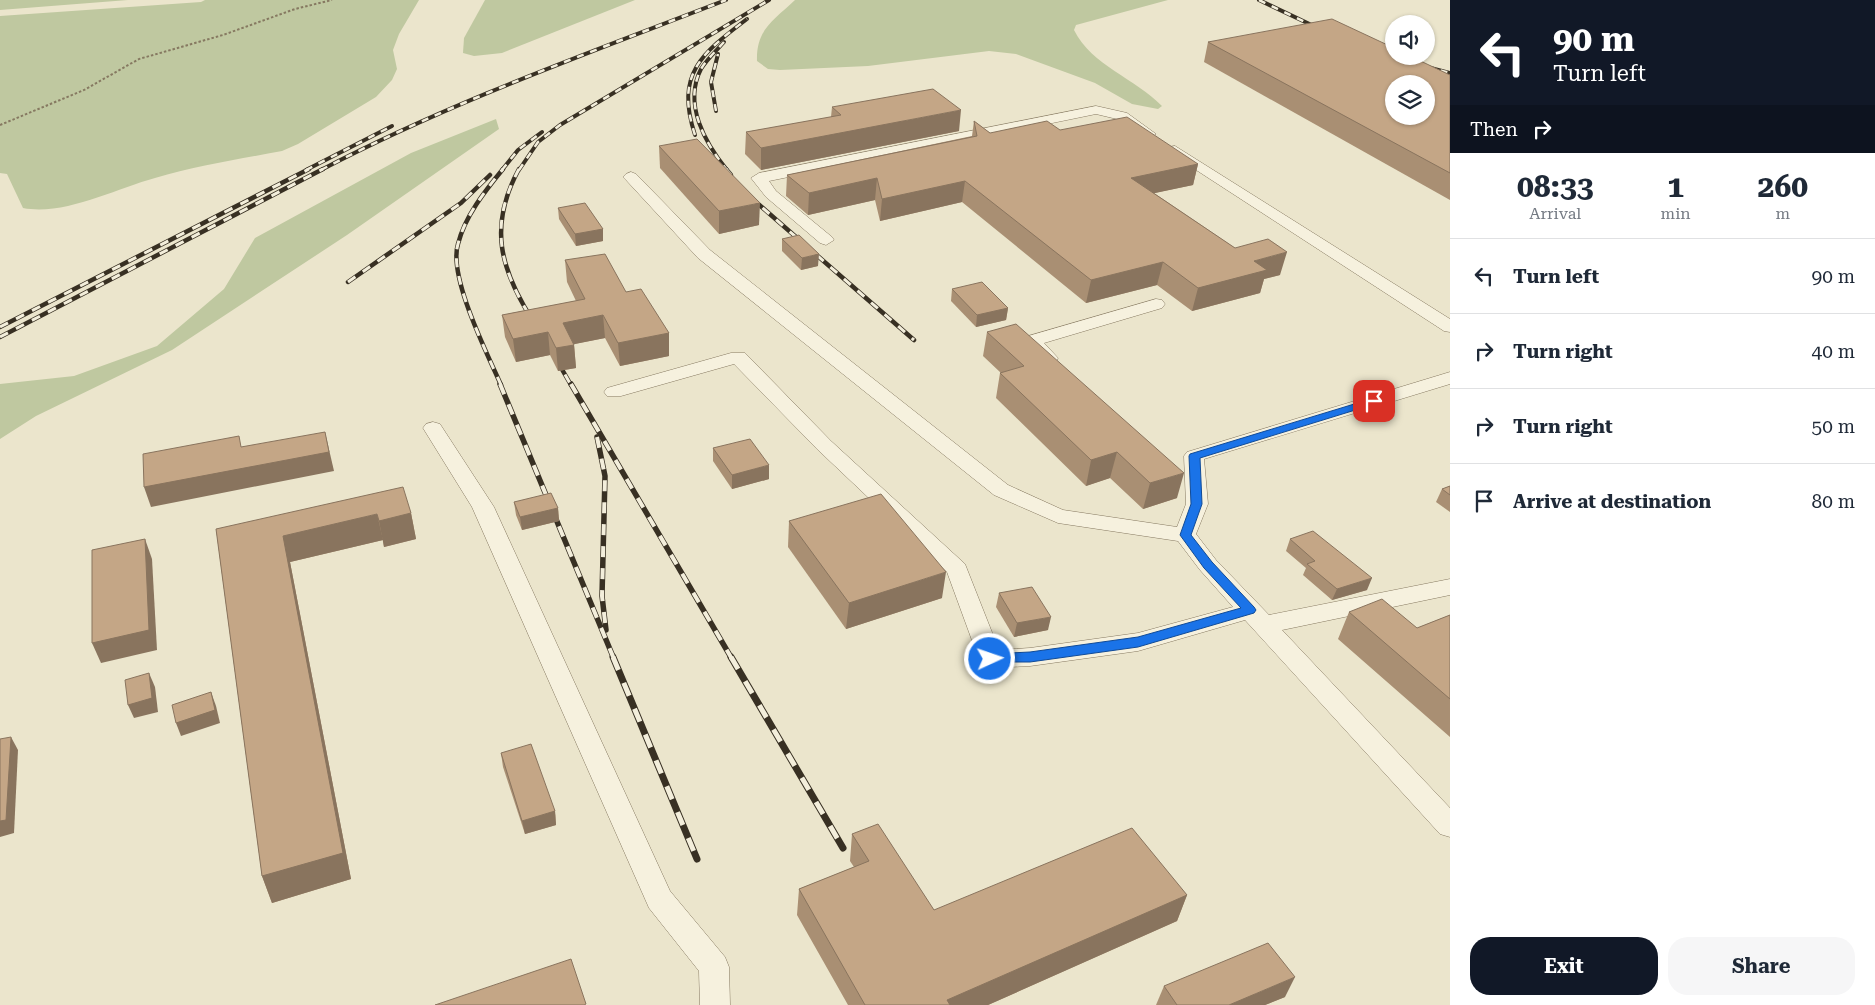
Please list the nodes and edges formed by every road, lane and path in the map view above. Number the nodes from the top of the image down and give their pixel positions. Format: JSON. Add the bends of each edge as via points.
{"nodes":[{"id":1,"x":332,"y":0,"type":"edge"},
{"id":2,"x":0,"y":125,"type":"edge"},
{"id":3,"x":631,"y":178,"type":"dead end"},
{"id":4,"x":826,"y":240,"type":"dead end"},
{"id":5,"x":1156,"y":304,"type":"dead end"},
{"id":6,"x":1450,"y":327,"type":"edge"},
{"id":7,"x":1058,"y":368,"type":"edge"},
{"id":8,"x":1450,"y":378,"type":"edge"},
{"id":9,"x":614,"y":392,"type":"dead end"},
{"id":10,"x":433,"y":428,"type":"dead end"},
{"id":11,"x":1176,"y":483,"type":"edge"},
{"id":12,"x":1197,"y":504,"type":"junction"},
{"id":13,"x":1185,"y":535,"type":"junction"},
{"id":14,"x":1450,"y":587,"type":"edge"},
{"id":15,"x":1257,"y":618,"type":"junction"},
{"id":16,"x":1450,"y":826,"type":"edge"},
{"id":17,"x":716,"y":1005,"type":"edge"}],
"edges":[{"from":1,"to":2,"type":"path","via":[[294,9],[223,35],[139,59],[84,90]]},
{"from":3,"to":13,"type":"lane","via":[[704,254],[1002,490],[1058,516]]},
{"from":4,"to":6,"type":"lane","via":[[771,194],[759,178],[1096,110],[1122,116]]},
{"from":5,"to":7,"type":"lane","via":[[1031,341]]},
{"from":8,"to":12,"type":"lane","via":[[1194,456]]},
{"from":9,"to":15,"type":"lane","via":[[738,357],[824,445],[957,569],[990,659],[1030,657],[1138,642]]},
{"from":10,"to":17,"type":"lane","via":[[483,507],[659,899],[714,967]]},
{"from":11,"to":12,"type":"lane"},
{"from":12,"to":13,"type":"lane"},
{"from":13,"to":15,"type":"lane"},
{"from":14,"to":15,"type":"lane"},
{"from":15,"to":16,"type":"lane"}]}
